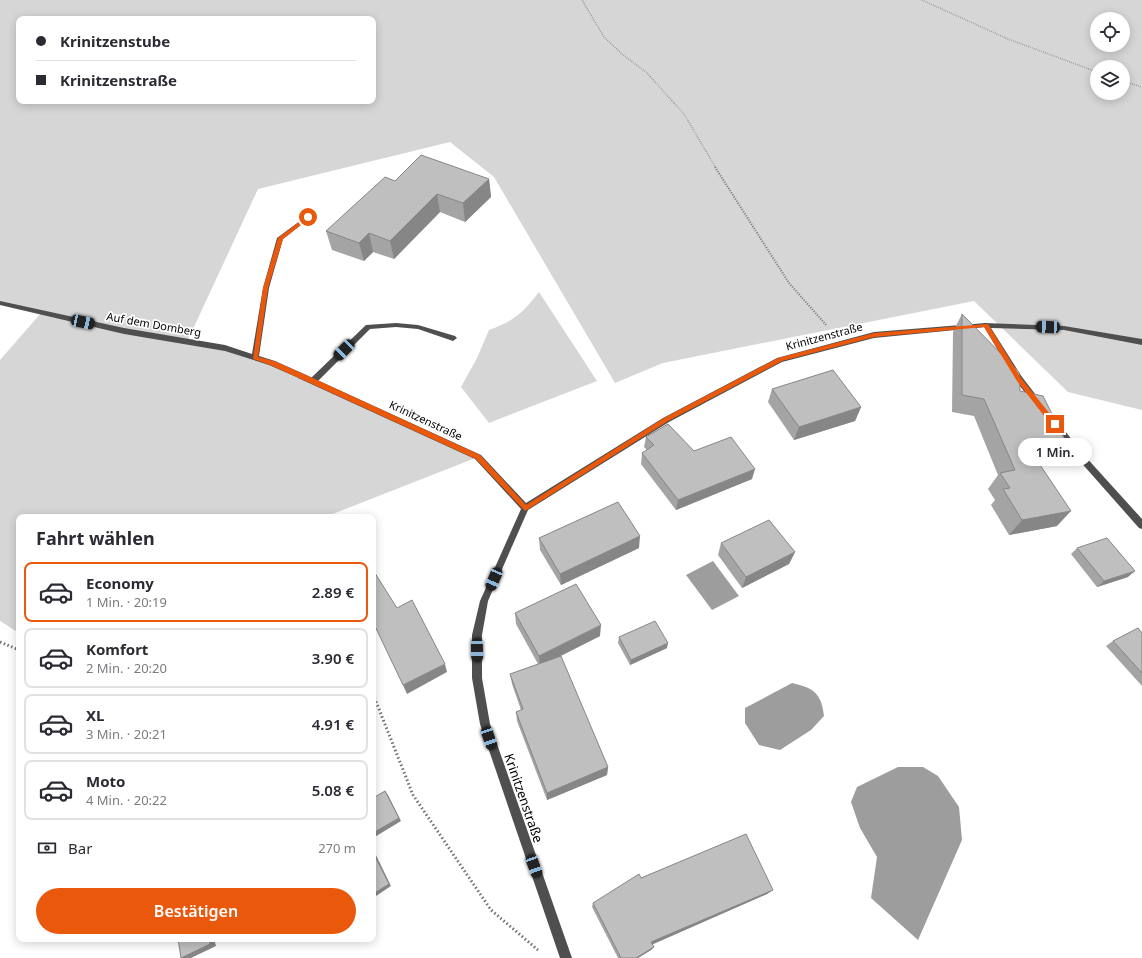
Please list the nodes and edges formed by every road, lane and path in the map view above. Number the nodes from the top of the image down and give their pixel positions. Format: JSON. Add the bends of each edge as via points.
{"nodes":[{"id":1,"x":582,"y":0,"type":"edge"},
{"id":2,"x":922,"y":0,"type":"edge"},
{"id":3,"x":1090,"y":70,"type":"edge"},
{"id":4,"x":1130,"y":83,"type":"edge"},
{"id":5,"x":1142,"y":87,"type":"edge"},
{"id":6,"x":308,"y":217,"type":"dead end"},
{"id":7,"x":0,"y":303,"type":"edge"},
{"id":8,"x":986,"y":325,"type":"junction"},
{"id":9,"x":453,"y":338,"type":"dead end"},
{"id":10,"x":1142,"y":342,"type":"edge"},
{"id":11,"x":842,"y":343,"type":"junction"},
{"id":12,"x":255,"y":358,"type":"junction"},
{"id":13,"x":301,"y":376,"type":"joint"},
{"id":14,"x":313,"y":381,"type":"junction"},
{"id":15,"x":525,"y":508,"type":"junction"},
{"id":16,"x":1142,"y":525,"type":"edge"},
{"id":17,"x":0,"y":642,"type":"edge"},
{"id":18,"x":16,"y":650,"type":"edge"},
{"id":19,"x":376,"y":701,"type":"edge"},
{"id":20,"x":541,"y":953,"type":"dead end"},
{"id":21,"x":566,"y":958,"type":"edge"}],
"edges":[{"from":1,"to":11,"type":"path","via":[[604,36],[623,55],[646,72],[684,114],[789,283]]},
{"from":2,"to":3,"type":"path","via":[[985,30]]},
{"from":4,"to":5,"type":"path"},
{"from":6,"to":12,"type":"street","via":[[280,238],[266,288]]},
{"from":7,"to":12,"type":"street","name":"Auf dem Domberg","via":[[124,331],[225,348]]},
{"from":8,"to":10,"type":"street","name":"Krinitzenstraße","via":[[1064,328]]},
{"from":8,"to":11,"type":"street","name":"Krinitzenstraße","via":[[874,335]]},
{"from":8,"to":16,"type":"street","via":[[1019,379],[1082,457]]},
{"from":9,"to":14,"type":"street","via":[[418,327],[368,327]]},
{"from":11,"to":15,"type":"street","name":"Krinitzenstraße","via":[[780,360],[666,420]]},
{"from":12,"to":13,"type":"street","name":"Auf dem Domberg"},
{"from":13,"to":14,"type":"street","name":"Krinitzenstraße"},
{"from":14,"to":15,"type":"street","name":"Krinitzenstraße","via":[[478,457]]},
{"from":15,"to":21,"type":"street","name":"Krinitzenstraße","via":[[484,601],[477,635],[477,678],[484,724]]},
{"from":17,"to":18,"type":"path"},
{"from":19,"to":20,"type":"path","via":[[414,795],[491,910]]}]}
